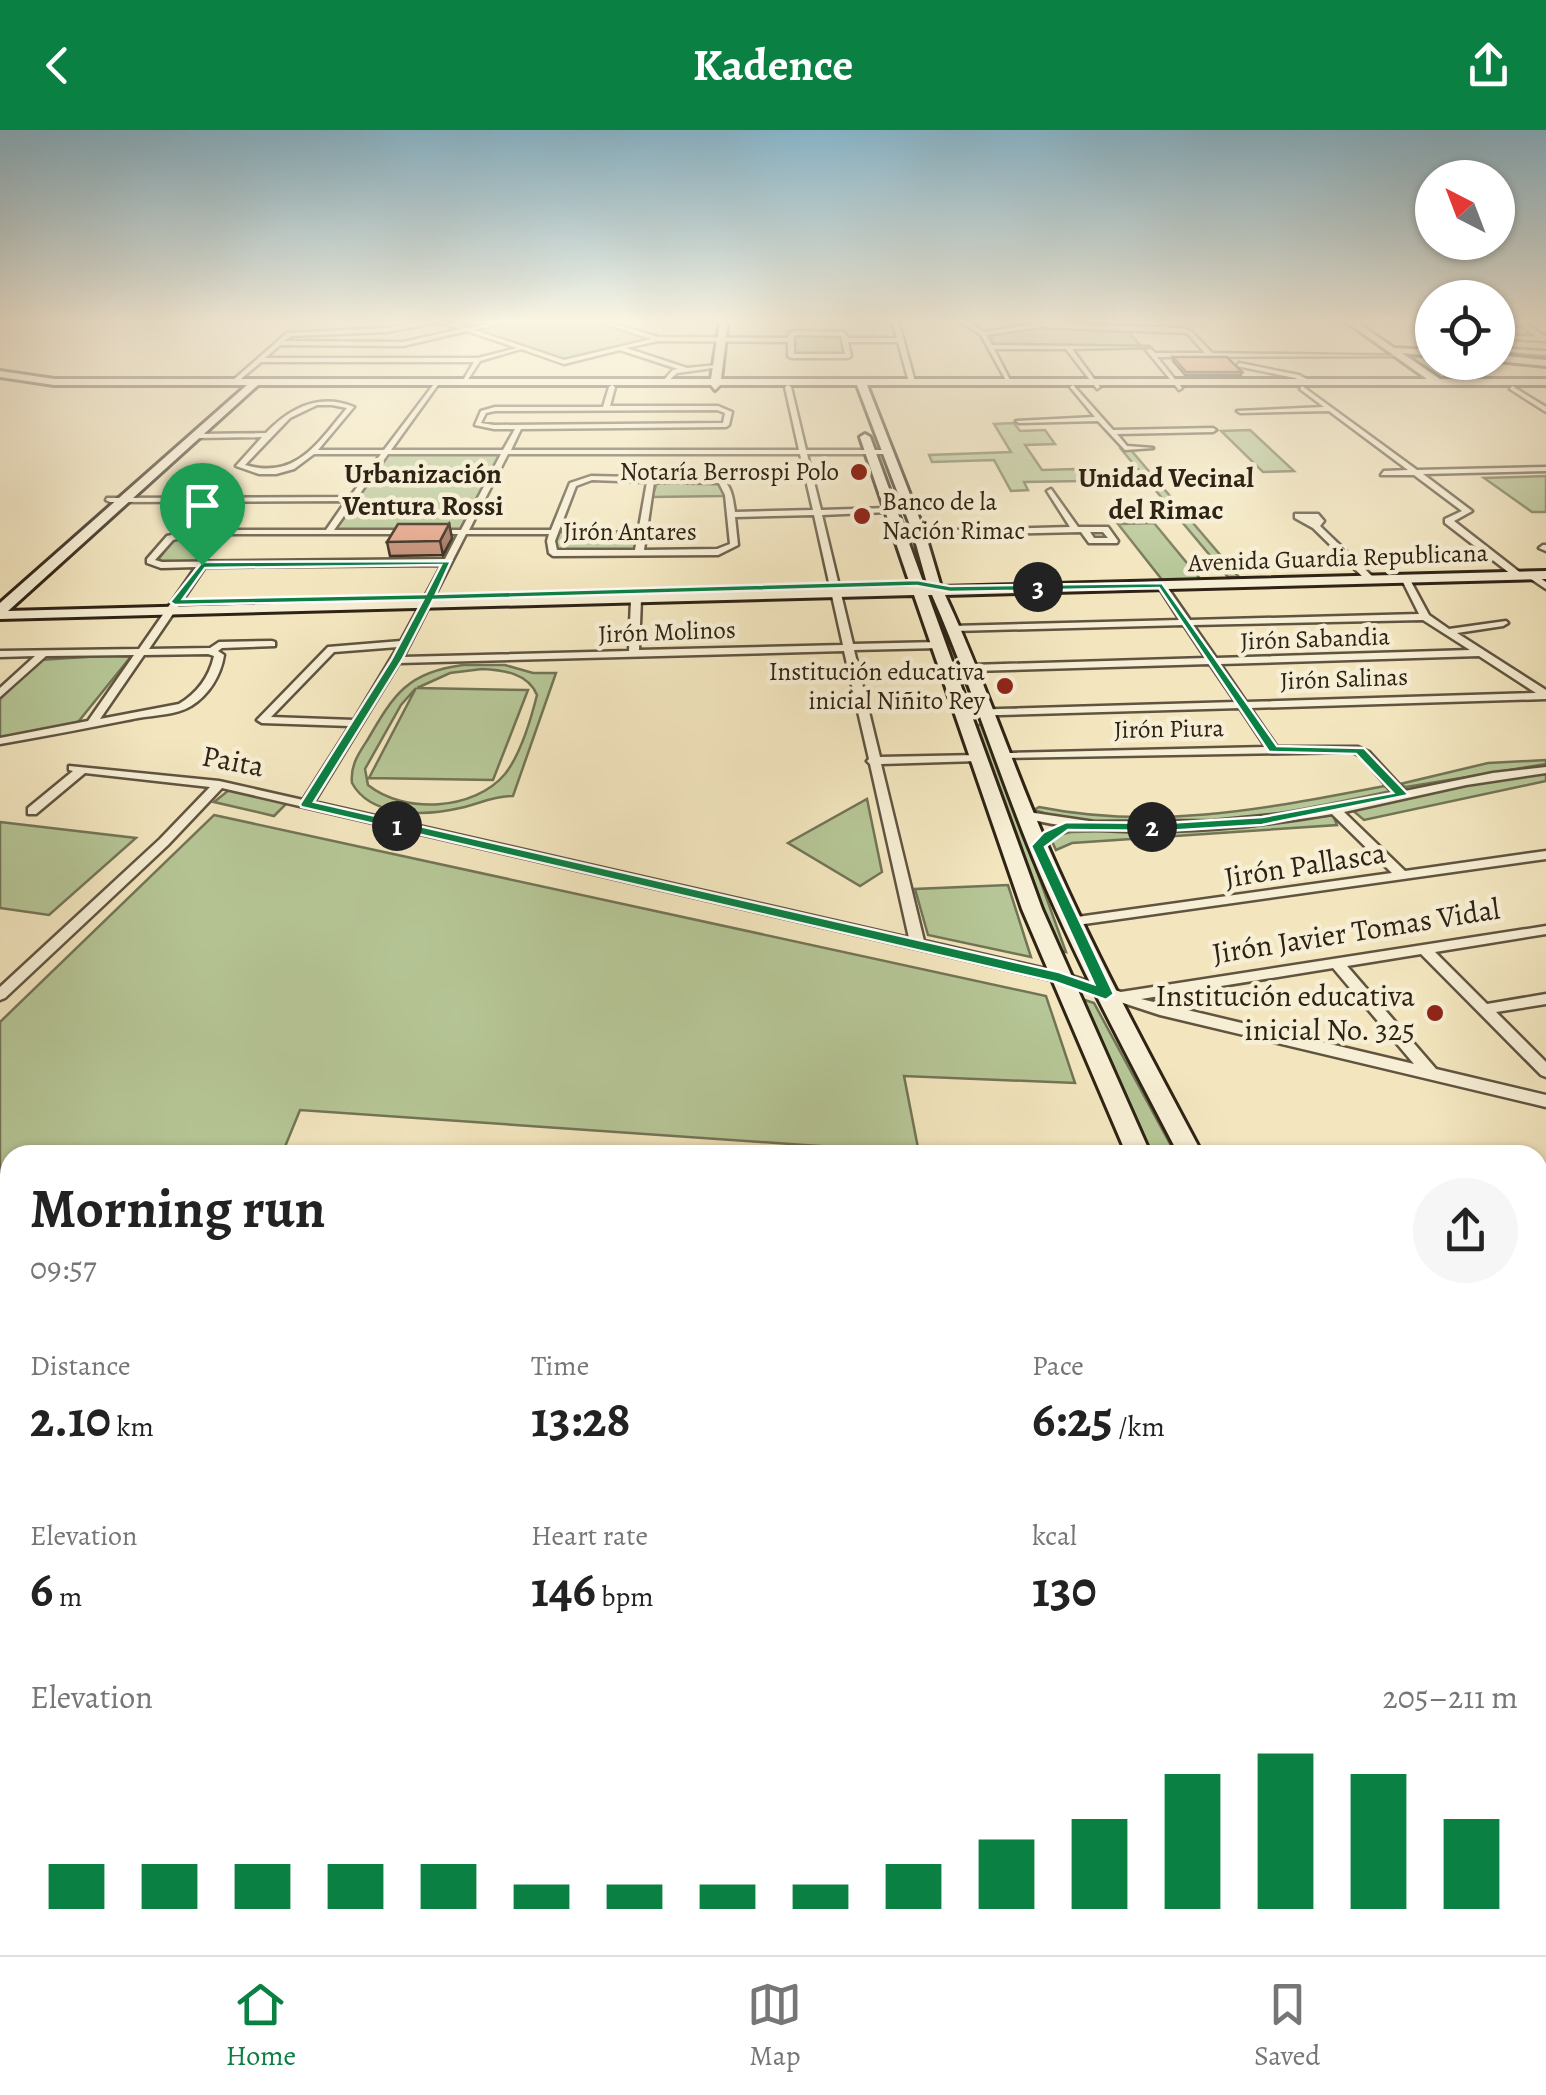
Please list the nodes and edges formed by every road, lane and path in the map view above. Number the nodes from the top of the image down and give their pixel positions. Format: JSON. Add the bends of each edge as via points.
{"nodes":[{"id":1,"x":220,"y":405,"type":"edge"},
{"id":2,"x":226,"y":405,"type":"edge"},
{"id":3,"x":420,"y":405,"type":"edge"},
{"id":4,"x":792,"y":405,"type":"edge"},
{"id":5,"x":869,"y":405,"type":"edge"},
{"id":6,"x":1089,"y":405,"type":"edge"},
{"id":7,"x":1326,"y":405,"type":"edge"},
{"id":8,"x":606,"y":408,"type":"joint"},
{"id":9,"x":1330,"y":409,"type":"junction"},
{"id":10,"x":1240,"y":411,"type":"dead end"},
{"id":11,"x":1100,"y":419,"type":"junction"},
{"id":12,"x":858,"y":420,"type":"dead end"},
{"id":13,"x":1019,"y":421,"type":"dead end"},
{"id":14,"x":519,"y":426,"type":"junction"},
{"id":15,"x":1213,"y":430,"type":"dead end"},
{"id":16,"x":1111,"y":432,"type":"junction"},
{"id":17,"x":270,"y":435,"type":"junction"},
{"id":18,"x":198,"y":436,"type":"junction"},
{"id":19,"x":1149,"y":448,"type":"dead end"},
{"id":20,"x":313,"y":452,"type":"junction"},
{"id":21,"x":386,"y":452,"type":"junction"},
{"id":22,"x":886,"y":452,"type":"junction"},
{"id":23,"x":506,"y":453,"type":"junction"},
{"id":24,"x":802,"y":453,"type":"junction"},
{"id":25,"x":871,"y":453,"type":"junction"},
{"id":26,"x":1546,"y":469,"type":"edge"},
{"id":27,"x":1415,"y":472,"type":"junction"},
{"id":28,"x":1384,"y":473,"type":"dead end"},
{"id":29,"x":651,"y":478,"type":"junction"},
{"id":30,"x":1051,"y":490,"type":"dead end"},
{"id":31,"x":353,"y":499,"type":"junction"},
{"id":32,"x":110,"y":500,"type":"junction"},
{"id":33,"x":127,"y":500,"type":"junction"},
{"id":34,"x":888,"y":510,"type":"junction"},
{"id":35,"x":815,"y":512,"type":"junction"},
{"id":36,"x":732,"y":514,"type":"junction"},
{"id":37,"x":1316,"y":526,"type":"dead end"},
{"id":38,"x":330,"y":532,"type":"junction"},
{"id":39,"x":466,"y":532,"type":"junction"},
{"id":40,"x":554,"y":532,"type":"junction"},
{"id":41,"x":919,"y":533,"type":"junction"},
{"id":42,"x":639,"y":554,"type":"junction"},
{"id":43,"x":448,"y":562,"type":"junction"},
{"id":44,"x":198,"y":565,"type":"junction"},
{"id":45,"x":1532,"y":575,"type":"edge"},
{"id":46,"x":1405,"y":578,"type":"junction"},
{"id":47,"x":1370,"y":579,"type":"junction"},
{"id":48,"x":1162,"y":586,"type":"junction"},
{"id":49,"x":1546,"y":586,"type":"edge"},
{"id":50,"x":931,"y":588,"type":"junction"},
{"id":51,"x":834,"y":590,"type":"junction"},
{"id":52,"x":636,"y":599,"type":"junction"},
{"id":53,"x":428,"y":600,"type":"junction"},
{"id":54,"x":1,"y":606,"type":"edge"},
{"id":55,"x":172,"y":607,"type":"junction"},
{"id":56,"x":1425,"y":617,"type":"junction"},
{"id":57,"x":1503,"y":623,"type":"dead end"},
{"id":58,"x":1188,"y":624,"type":"junction"},
{"id":59,"x":955,"y":628,"type":"junction"},
{"id":60,"x":1446,"y":632,"type":"junction"},
{"id":61,"x":272,"y":644,"type":"dead end"},
{"id":62,"x":404,"y":644,"type":"junction"},
{"id":63,"x":939,"y":645,"type":"junction"},
{"id":64,"x":847,"y":647,"type":"junction"},
{"id":65,"x":141,"y":651,"type":"junction"},
{"id":66,"x":634,"y":652,"type":"junction"},
{"id":67,"x":1480,"y":653,"type":"junction"},
{"id":68,"x":0,"y":654,"type":"edge"},
{"id":69,"x":43,"y":654,"type":"junction"},
{"id":70,"x":216,"y":657,"type":"junction"},
{"id":71,"x":396,"y":660,"type":"junction"},
{"id":72,"x":1214,"y":662,"type":"junction"},
{"id":73,"x":972,"y":668,"type":"junction"},
{"id":74,"x":0,"y":694,"type":"edge"},
{"id":75,"x":1546,"y":695,"type":"edge"},
{"id":76,"x":1246,"y":704,"type":"junction"},
{"id":77,"x":988,"y":712,"type":"junction"},
{"id":78,"x":964,"y":713,"type":"junction"},
{"id":79,"x":356,"y":723,"type":"junction"},
{"id":80,"x":90,"y":726,"type":"junction"},
{"id":81,"x":0,"y":740,"type":"edge"},
{"id":82,"x":1273,"y":750,"type":"junction"},
{"id":83,"x":1004,"y":756,"type":"junction"},
{"id":84,"x":978,"y":758,"type":"junction"},
{"id":85,"x":873,"y":761,"type":"junction"},
{"id":86,"x":1546,"y":770,"type":"edge"},
{"id":87,"x":219,"y":784,"type":"junction"},
{"id":88,"x":1402,"y":795,"type":"junction"},
{"id":89,"x":306,"y":804,"type":"junction"},
{"id":90,"x":1335,"y":810,"type":"junction"},
{"id":91,"x":32,"y":811,"type":"dead end"},
{"id":92,"x":1025,"y":814,"type":"junction"},
{"id":93,"x":1066,"y":826,"type":"junction"},
{"id":94,"x":1038,"y":846,"type":"junction"},
{"id":95,"x":1546,"y":855,"type":"edge"},
{"id":96,"x":1402,"y":876,"type":"junction"},
{"id":97,"x":1070,"y":922,"type":"junction"},
{"id":98,"x":1546,"y":930,"type":"edge"},
{"id":99,"x":918,"y":946,"type":"junction"},
{"id":100,"x":1424,"y":949,"type":"junction"},
{"id":101,"x":1336,"y":962,"type":"junction"},
{"id":102,"x":1059,"y":977,"type":"junction"},
{"id":103,"x":0,"y":995,"type":"edge"},
{"id":104,"x":1111,"y":996,"type":"junction"},
{"id":105,"x":1546,"y":999,"type":"edge"},
{"id":106,"x":1484,"y":1009,"type":"junction"},
{"id":107,"x":1546,"y":1071,"type":"edge"},
{"id":108,"x":1432,"y":1075,"type":"junction"},
{"id":109,"x":1546,"y":1101,"type":"edge"},
{"id":110,"x":1135,"y":1145,"type":"edge"},
{"id":111,"x":1186,"y":1145,"type":"edge"}],
"edges":[{"from":1,"to":32,"type":"main road"},
{"from":2,"to":18,"type":"main road"},
{"from":3,"to":21,"type":"street"},
{"from":4,"to":24,"type":"street"},
{"from":5,"to":22,"type":"main road"},
{"from":6,"to":11,"type":"street"},
{"from":7,"to":9,"type":"street"},
{"from":8,"to":14,"type":"street","via":[[489,410],[477,422]]},
{"from":8,"to":14,"type":"street","via":[[718,408],[730,412],[730,423]]},
{"from":9,"to":10,"type":"street"},
{"from":9,"to":27,"type":"street"},
{"from":11,"to":13,"type":"street"},
{"from":11,"to":16,"type":"street"},
{"from":12,"to":25,"type":"main road"},
{"from":14,"to":23,"type":"street"},
{"from":15,"to":16,"type":"street"},
{"from":16,"to":19,"type":"street","via":[[1125,448]]},
{"from":17,"to":18,"type":"street"},
{"from":17,"to":20,"type":"street","via":[[240,466],[284,469],[302,465]]},
{"from":17,"to":20,"type":"street","via":[[296,408],[352,408]]},
{"from":18,"to":33,"type":"main road"},
{"from":20,"to":21,"type":"street"},
{"from":21,"to":23,"type":"street"},
{"from":21,"to":31,"type":"street"},
{"from":22,"to":25,"type":"street"},
{"from":22,"to":41,"type":"main road"},
{"from":23,"to":24,"type":"street"},
{"from":23,"to":39,"type":"street"},
{"from":24,"to":25,"type":"street"},
{"from":24,"to":35,"type":"street"},
{"from":25,"to":34,"type":"main road"},
{"from":26,"to":27,"type":"street"},
{"from":27,"to":28,"type":"street"},
{"from":27,"to":45,"type":"street","via":[[1468,511],[1448,521]]},
{"from":29,"to":36,"type":"street","name":"Jirón Antares","via":[[722,480]]},
{"from":29,"to":40,"type":"street","name":"Jirón Antares","via":[[578,482]]},
{"from":29,"to":42,"type":"street"},
{"from":30,"to":41,"type":"street","via":[[1080,530]]},
{"from":31,"to":33,"type":"street"},
{"from":31,"to":38,"type":"street"},
{"from":32,"to":33,"type":"street"},
{"from":32,"to":54,"type":"main road"},
{"from":33,"to":54,"type":"main road"},
{"from":34,"to":35,"type":"street"},
{"from":34,"to":50,"type":"main road"},
{"from":35,"to":36,"type":"street"},
{"from":35,"to":51,"type":"street"},
{"from":36,"to":42,"type":"street","name":"Jirón Antares","via":[[729,550]]},
{"from":37,"to":47,"type":"street"},
{"from":38,"to":39,"type":"street","name":"Jirón Antares"},
{"from":38,"to":44,"type":"street","name":"Jirón Antares","via":[[186,532],[170,538],[150,561]]},
{"from":39,"to":40,"type":"street","name":"Jirón Antares"},
{"from":39,"to":43,"type":"street"},
{"from":40,"to":42,"type":"street","name":"Jirón Antares","via":[[550,548],[557,555]]},
{"from":41,"to":50,"type":"main road"},
{"from":43,"to":44,"type":"street"},
{"from":43,"to":53,"type":"street"},
{"from":44,"to":55,"type":"street"},
{"from":45,"to":46,"type":"main road","name":"Avenida Guardia Republicana"},
{"from":45,"to":49,"type":"street"},
{"from":46,"to":47,"type":"main road","name":"Avenida Guardia Republicana"},
{"from":46,"to":56,"type":"street"},
{"from":47,"to":48,"type":"main road","name":"Avenida Guardia Republicana"},
{"from":48,"to":50,"type":"main road","name":"Avenida Guardia Republicana"},
{"from":48,"to":58,"type":"street"},
{"from":50,"to":51,"type":"main road","name":"Avenida Guardia Republicana"},
{"from":50,"to":59,"type":"main road"},
{"from":50,"to":63,"type":"main road"},
{"from":51,"to":52,"type":"main road"},
{"from":51,"to":53,"type":"main road"},
{"from":51,"to":64,"type":"street"},
{"from":52,"to":53,"type":"main road"},
{"from":52,"to":66,"type":"street"},
{"from":53,"to":55,"type":"main road"},
{"from":53,"to":62,"type":"street"},
{"from":54,"to":55,"type":"main road"},
{"from":55,"to":65,"type":"street"},
{"from":56,"to":58,"type":"street"},
{"from":56,"to":60,"type":"street"},
{"from":57,"to":60,"type":"street"},
{"from":58,"to":59,"type":"street"},
{"from":58,"to":72,"type":"street"},
{"from":59,"to":73,"type":"main road"},
{"from":60,"to":67,"type":"street"},
{"from":61,"to":70,"type":"street","via":[[220,645]]},
{"from":62,"to":71,"type":"street"},
{"from":62,"to":79,"type":"street","via":[[331,648],[262,720]]},
{"from":63,"to":64,"type":"street","name":"Jirón Molinos"},
{"from":63,"to":78,"type":"main road"},
{"from":64,"to":66,"type":"street","name":"Jirón Molinos"},
{"from":64,"to":85,"type":"street"},
{"from":65,"to":69,"type":"street"},
{"from":65,"to":70,"type":"street"},
{"from":65,"to":80,"type":"street"},
{"from":66,"to":71,"type":"street","name":"Jirón Molinos"},
{"from":67,"to":72,"type":"street","name":"Jirón Sabandia"},
{"from":67,"to":75,"type":"street"},
{"from":68,"to":69,"type":"street"},
{"from":69,"to":74,"type":"street"},
{"from":70,"to":80,"type":"street","via":[[191,702]]},
{"from":71,"to":79,"type":"street"},
{"from":72,"to":73,"type":"street","name":"Jirón Sabandia"},
{"from":72,"to":76,"type":"street"},
{"from":73,"to":77,"type":"main road"},
{"from":75,"to":76,"type":"street","name":"Jirón Salinas"},
{"from":76,"to":77,"type":"street","name":"Jirón Salinas"},
{"from":76,"to":82,"type":"street"},
{"from":77,"to":78,"type":"street","name":"Jirón Salinas"},
{"from":77,"to":83,"type":"main road"},
{"from":78,"to":84,"type":"main road"},
{"from":79,"to":89,"type":"street"},
{"from":80,"to":81,"type":"street"},
{"from":82,"to":83,"type":"street","name":"Jirón Piura"},
{"from":82,"to":88,"type":"street","name":"Jirón Piura","via":[[1354,749]]},
{"from":83,"to":92,"type":"main road"},
{"from":84,"to":85,"type":"street"},
{"from":84,"to":102,"type":"main road"},
{"from":85,"to":99,"type":"street"},
{"from":86,"to":88,"type":"street"},
{"from":87,"to":89,"type":"street","name":"Paita"},
{"from":87,"to":91,"type":"street","name":"Paita","via":[[78,769]]},
{"from":87,"to":103,"type":"street"},
{"from":88,"to":90,"type":"street"},
{"from":89,"to":99,"type":"street","name":"Paita"},
{"from":90,"to":93,"type":"street","via":[[1204,826]]},
{"from":90,"to":96,"type":"street"},
{"from":92,"to":93,"type":"street"},
{"from":92,"to":94,"type":"main road"},
{"from":93,"to":94,"type":"street"},
{"from":94,"to":97,"type":"main road"},
{"from":95,"to":96,"type":"street","name":"Jirón Pallasca"},
{"from":96,"to":97,"type":"street","name":"Jirón Pallasca"},
{"from":97,"to":104,"type":"main road"},
{"from":98,"to":100,"type":"street","name":"Jirón Javier Tomas Vidal"},
{"from":99,"to":102,"type":"street","name":"Paita"},
{"from":100,"to":101,"type":"street","name":"Jirón Javier Tomas Vidal"},
{"from":100,"to":106,"type":"street"},
{"from":101,"to":104,"type":"street","name":"Jirón Javier Tomas Vidal"},
{"from":101,"to":108,"type":"street"},
{"from":102,"to":104,"type":"street","name":"Paita"},
{"from":102,"to":110,"type":"main road"},
{"from":104,"to":108,"type":"street","name":"Paita"},
{"from":104,"to":111,"type":"main road"},
{"from":105,"to":106,"type":"street"},
{"from":106,"to":107,"type":"street"},
{"from":108,"to":109,"type":"street","name":"Paita"}]}
